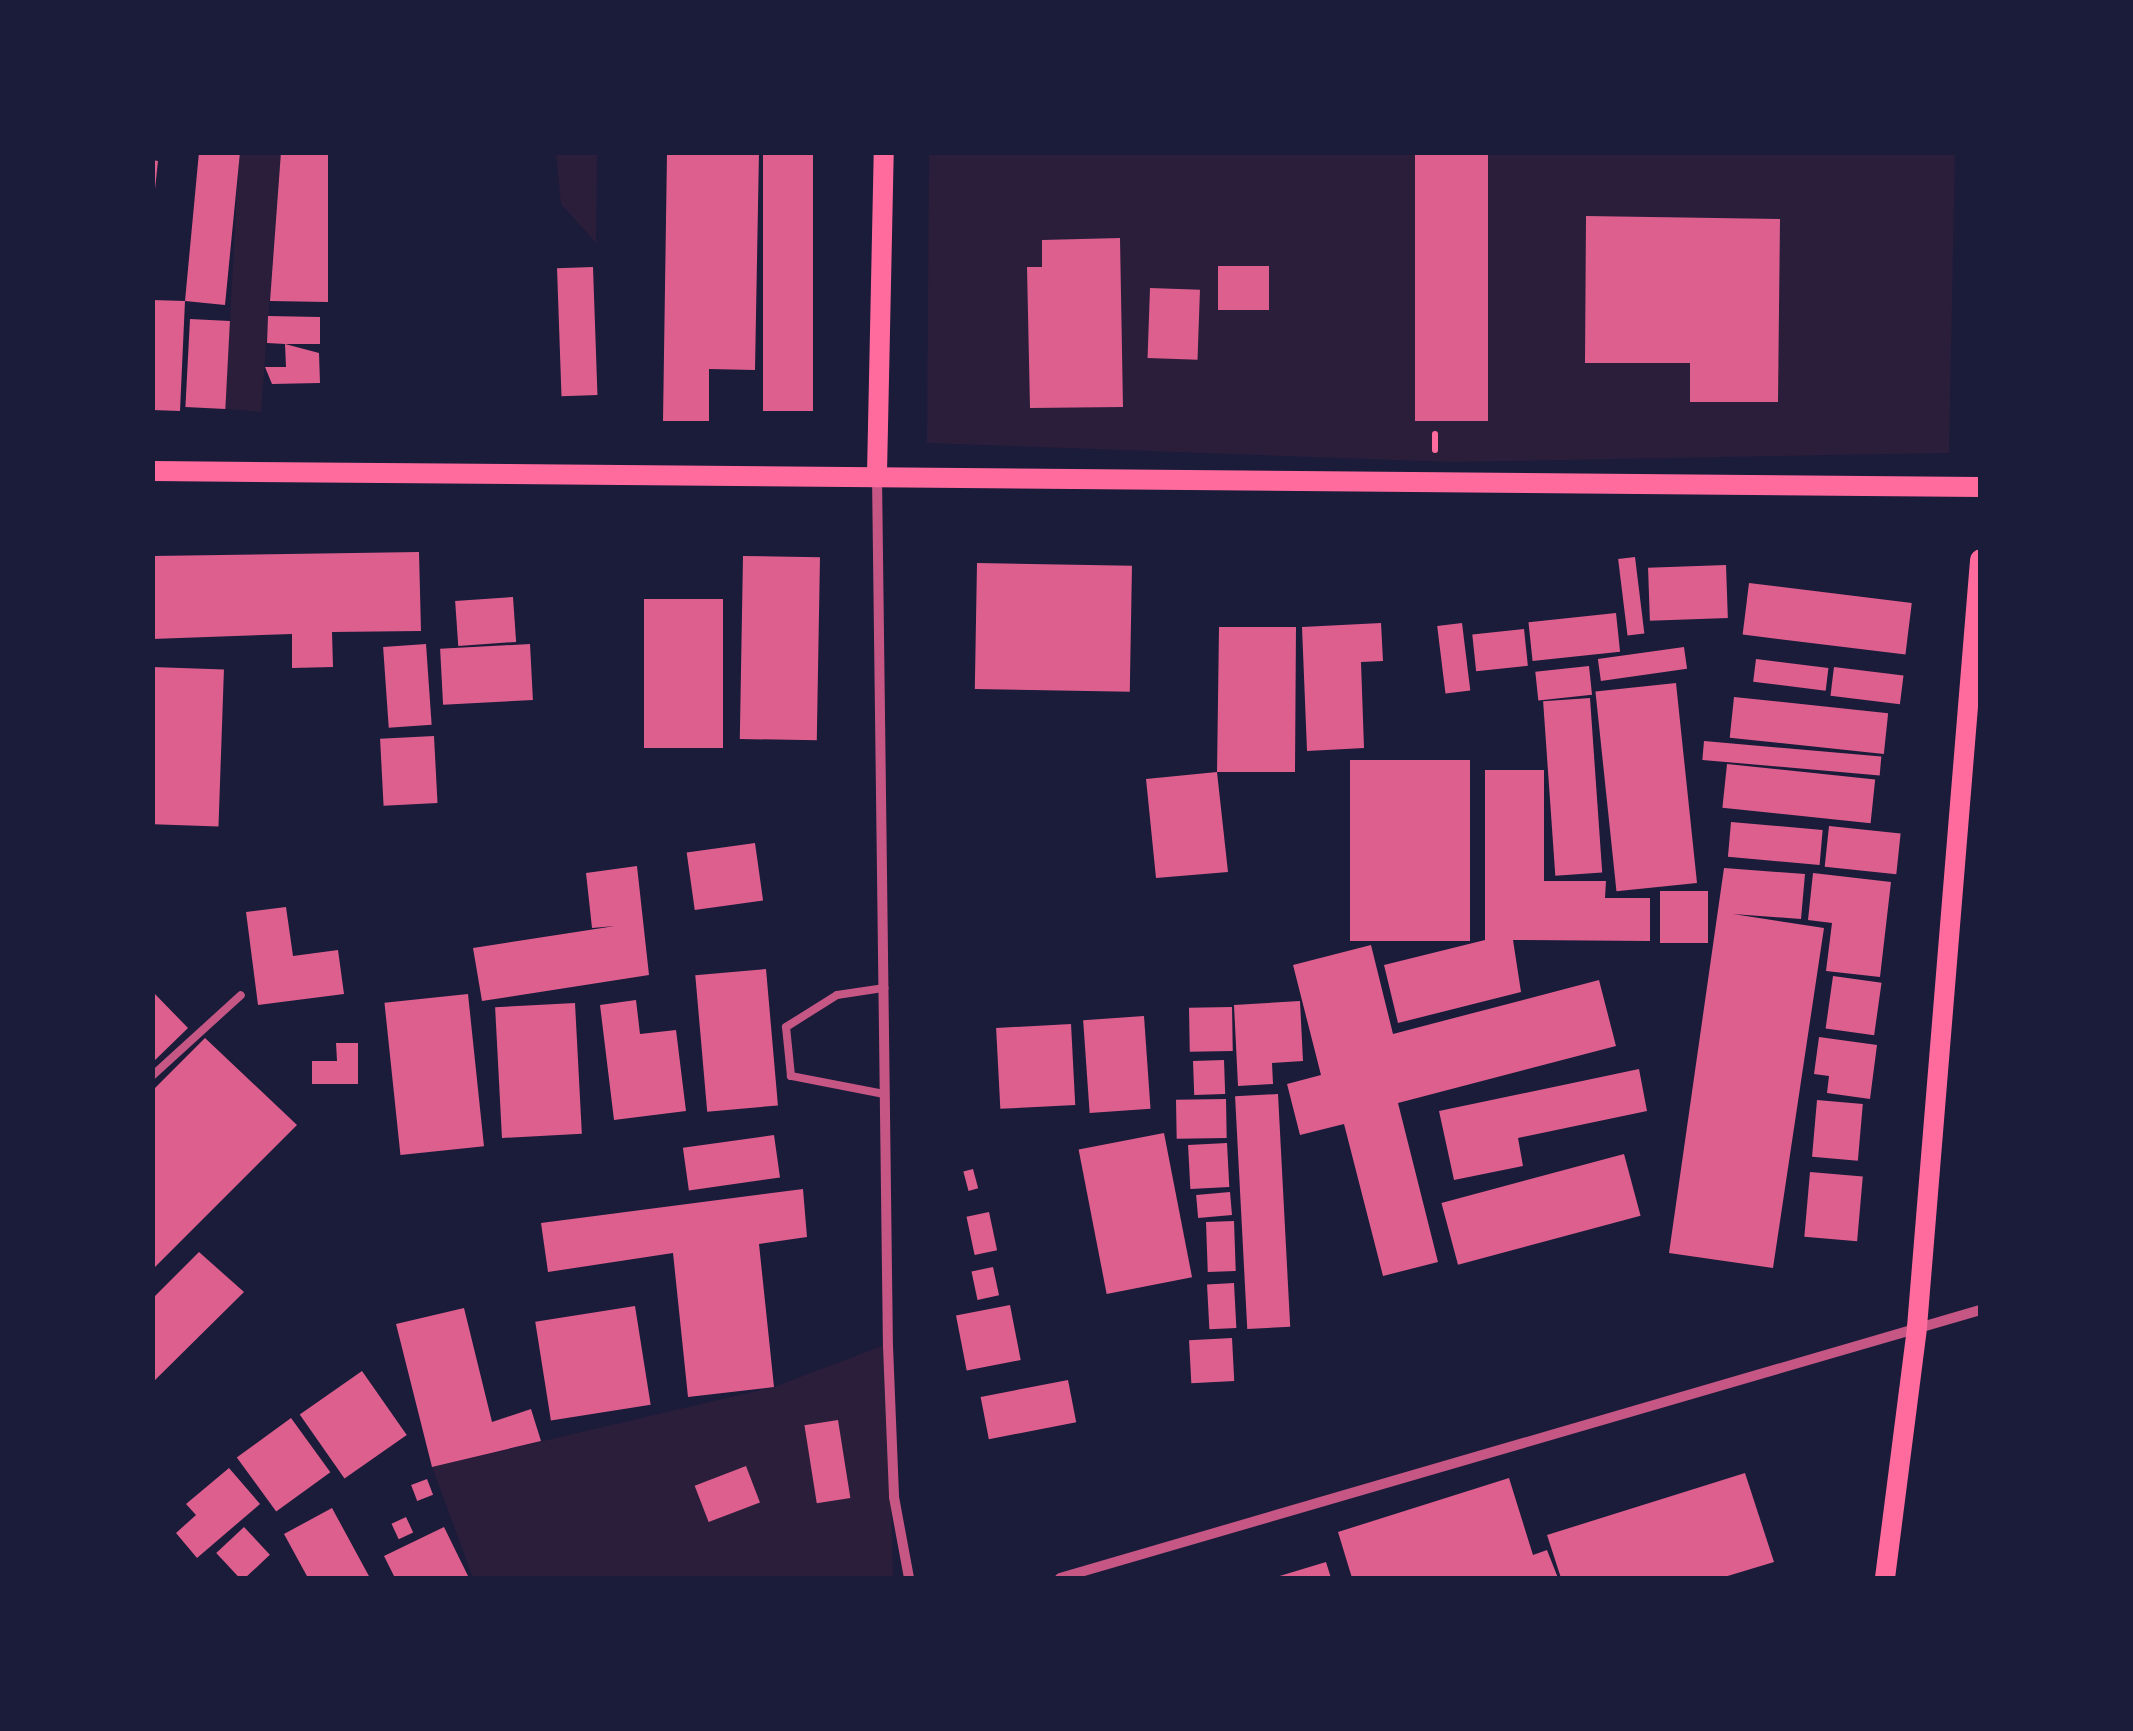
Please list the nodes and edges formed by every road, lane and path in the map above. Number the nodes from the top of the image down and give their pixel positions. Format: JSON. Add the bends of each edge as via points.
{"nodes":[{"id":1,"x":884,"y":152,"type":"edge"},
{"id":2,"x":152,"y":471,"type":"edge"},
{"id":3,"x":877,"y":474,"type":"junction"},
{"id":4,"x":1980,"y":487,"type":"edge"},
{"id":5,"x":1980,"y":560,"type":"edge"},
{"id":6,"x":884,"y":988,"type":"junction"},
{"id":7,"x":241,"y":995,"type":"dead end"},
{"id":8,"x":152,"y":1076,"type":"edge"},
{"id":9,"x":884,"y":1094,"type":"junction"},
{"id":10,"x":1980,"y":1310,"type":"edge"},
{"id":11,"x":1917,"y":1328,"type":"junction"},
{"id":12,"x":909,"y":1578,"type":"edge"},
{"id":13,"x":1060,"y":1578,"type":"edge"},
{"id":14,"x":1885,"y":1578,"type":"edge"}],
"edges":[{"from":1,"to":3,"type":"main road"},
{"from":2,"to":3,"type":"main road"},
{"from":3,"to":4,"type":"main road"},
{"from":3,"to":6,"type":"street"},
{"from":5,"to":11,"type":"main road"},
{"from":6,"to":9,"type":"street"},
{"from":6,"to":9,"type":"lane","via":[[837,995],[786,1027],[791,1076]]},
{"from":7,"to":8,"type":"lane"},
{"from":9,"to":12,"type":"street","via":[[894,1497]]},
{"from":10,"to":11,"type":"street"},
{"from":11,"to":13,"type":"street"},
{"from":11,"to":14,"type":"main road"}]}
